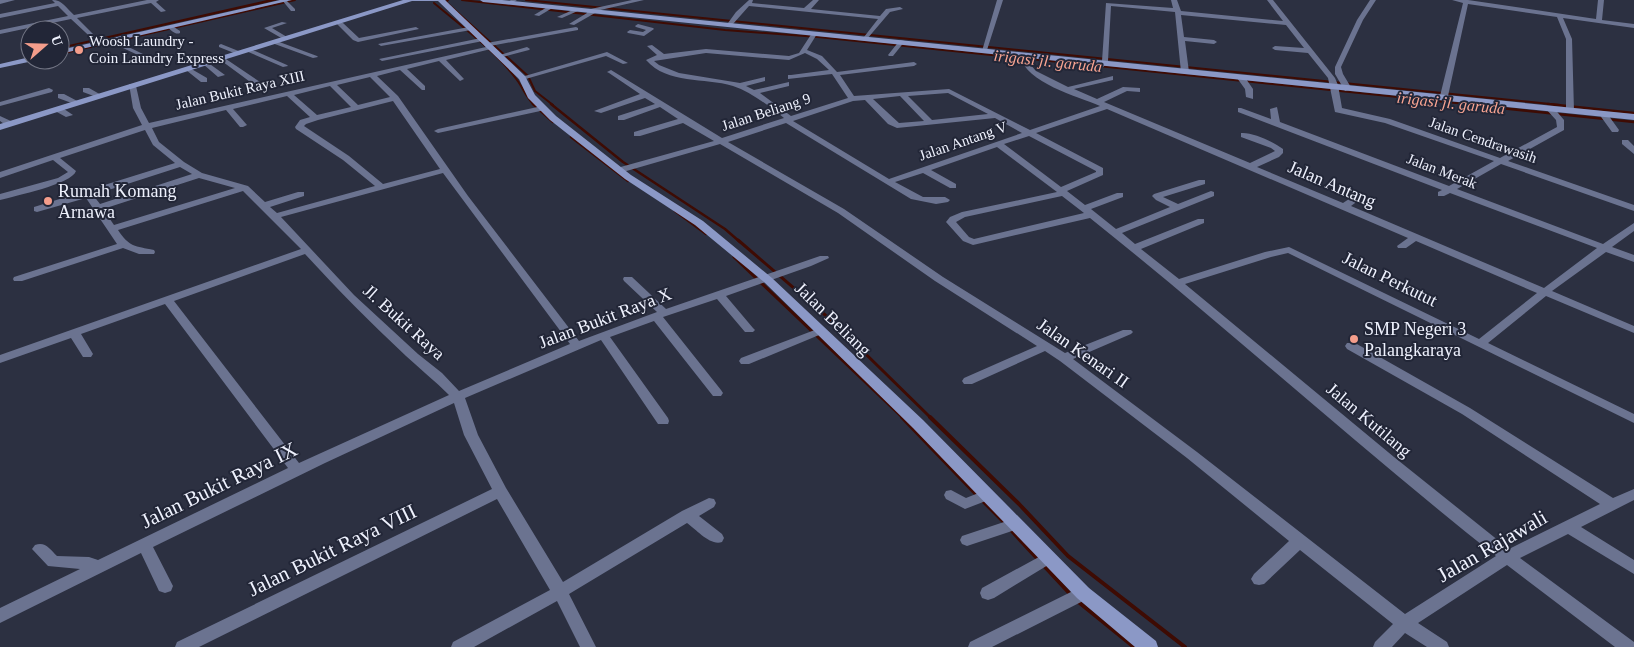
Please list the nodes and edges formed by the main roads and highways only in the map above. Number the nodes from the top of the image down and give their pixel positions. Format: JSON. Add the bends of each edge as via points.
{"nodes":[{"id":1,"x":410,"y":0,"type":"edge"},
{"id":2,"x":415,"y":0,"type":"edge"},
{"id":3,"x":436,"y":0,"type":"edge"},
{"id":4,"x":441,"y":0,"type":"edge"},
{"id":5,"x":483,"y":0,"type":"edge"},
{"id":6,"x":510,"y":0,"type":"edge"},
{"id":7,"x":287,"y":1,"type":"edge"},
{"id":8,"x":547,"y":8,"type":"junction"},
{"id":9,"x":589,"y":12,"type":"junction"},
{"id":10,"x":636,"y":15,"type":"junction"},
{"id":11,"x":899,"y":44,"type":"junction"},
{"id":12,"x":70,"y":48,"type":"edge"},
{"id":13,"x":20,"y":61,"type":"edge"},
{"id":14,"x":1102,"y":65,"type":"junction"},
{"id":15,"x":0,"y":66,"type":"edge"},
{"id":16,"x":1185,"y":71,"type":"junction"},
{"id":17,"x":1334,"y":89,"type":"junction"},
{"id":18,"x":1392,"y":92,"type":"junction"},
{"id":19,"x":1569,"y":109,"type":"junction"},
{"id":20,"x":1634,"y":116,"type":"edge"},
{"id":21,"x":0,"y":127,"type":"edge"},
{"id":22,"x":1149,"y":647,"type":"edge"}],
"edges":[{"from":1,"to":21,"type":"main road"},
{"from":2,"to":3,"type":"main road"},
{"from":4,"to":22,"type":"main road","name":"Jalan Beliang","via":[[522,78],[542,108],[620,170],[699,223],[768,280],[918,424],[1083,593]]},
{"from":5,"to":8,"type":"main road"},
{"from":6,"to":8,"type":"main road"},
{"from":7,"to":12,"type":"main road","via":[[174,29]]},
{"from":8,"to":9,"type":"main road"},
{"from":8,"to":9,"type":"main road"},
{"from":9,"to":10,"type":"main road"},
{"from":10,"to":11,"type":"main road","via":[[867,37]]},
{"from":10,"to":11,"type":"main road","via":[[646,20]]},
{"from":11,"to":14,"type":"main road"},
{"from":11,"to":14,"type":"main road","via":[[984,50]]},
{"from":13,"to":15,"type":"main road"},
{"from":14,"to":16,"type":"main road"},
{"from":16,"to":17,"type":"main road"},
{"from":16,"to":17,"type":"main road","via":[[1242,81]]},
{"from":17,"to":18,"type":"main road"},
{"from":18,"to":19,"type":"main road"},
{"from":18,"to":19,"type":"main road","via":[[1554,113]]},
{"from":19,"to":20,"type":"main road"},
{"from":19,"to":20,"type":"main road","via":[[1606,118]]}]}
